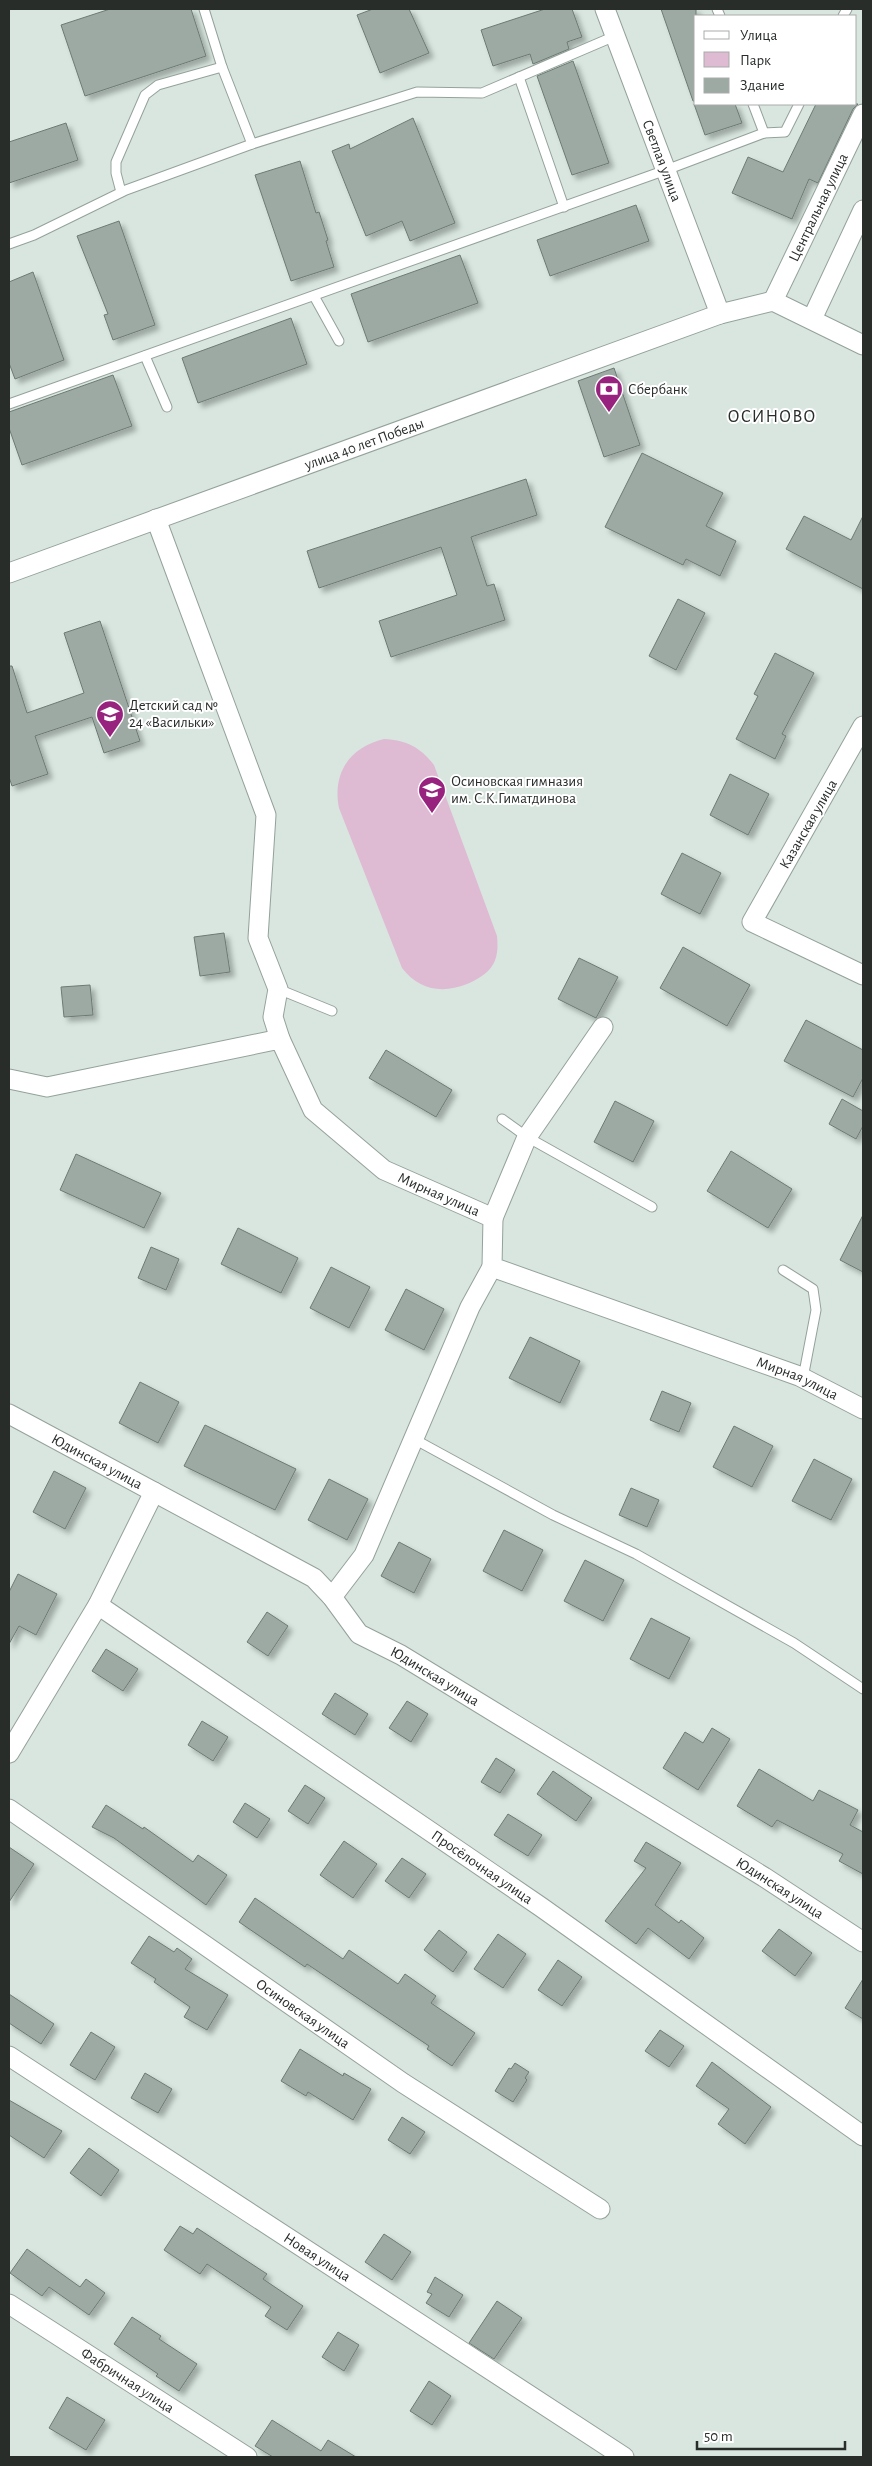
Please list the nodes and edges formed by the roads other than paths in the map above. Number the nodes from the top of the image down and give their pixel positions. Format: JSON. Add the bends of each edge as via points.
{"nodes":[{"id":1,"x":204,"y":9,"type":"edge"},
{"id":2,"x":605,"y":9,"type":"edge"},
{"id":3,"x":615,"y":36,"type":"junction"},
{"id":4,"x":222,"y":67,"type":"junction"},
{"id":5,"x":519,"y":77,"type":"junction"},
{"id":6,"x":753,"y":105,"type":"edge"},
{"id":7,"x":798,"y":105,"type":"edge"},
{"id":8,"x":863,"y":114,"type":"edge"},
{"id":9,"x":764,"y":133,"type":"junction"},
{"id":10,"x":252,"y":144,"type":"junction"},
{"id":11,"x":666,"y":170,"type":"junction"},
{"id":12,"x":121,"y":192,"type":"junction"},
{"id":13,"x":564,"y":207,"type":"junction"},
{"id":14,"x":863,"y":210,"type":"edge"},
{"id":15,"x":9,"y":244,"type":"edge"},
{"id":16,"x":314,"y":296,"type":"junction"},
{"id":17,"x":773,"y":301,"type":"junction"},
{"id":18,"x":720,"y":314,"type":"junction"},
{"id":19,"x":812,"y":319,"type":"junction"},
{"id":20,"x":339,"y":340,"type":"dead end"},
{"id":21,"x":863,"y":345,"type":"edge"},
{"id":22,"x":145,"y":356,"type":"junction"},
{"id":23,"x":9,"y":404,"type":"edge"},
{"id":24,"x":167,"y":407,"type":"dead end"},
{"id":25,"x":156,"y":520,"type":"junction"},
{"id":26,"x":9,"y":573,"type":"edge"},
{"id":27,"x":863,"y":726,"type":"edge"},
{"id":28,"x":863,"y":974,"type":"edge"},
{"id":29,"x":278,"y":989,"type":"junction"},
{"id":30,"x":332,"y":1010,"type":"dead end"},
{"id":31,"x":603,"y":1027,"type":"dead end"},
{"id":32,"x":280,"y":1039,"type":"junction"},
{"id":33,"x":9,"y":1079,"type":"edge"},
{"id":34,"x":502,"y":1119,"type":"dead end"},
{"id":35,"x":528,"y":1137,"type":"junction"},
{"id":36,"x":652,"y":1207,"type":"dead end"},
{"id":37,"x":493,"y":1218,"type":"junction"},
{"id":38,"x":492,"y":1267,"type":"junction"},
{"id":39,"x":784,"y":1270,"type":"dead end"},
{"id":40,"x":803,"y":1378,"type":"junction"},
{"id":41,"x":863,"y":1409,"type":"edge"},
{"id":42,"x":9,"y":1416,"type":"edge"},
{"id":43,"x":414,"y":1439,"type":"junction"},
{"id":44,"x":154,"y":1492,"type":"junction"},
{"id":45,"x":332,"y":1597,"type":"junction"},
{"id":46,"x":98,"y":1605,"type":"junction"},
{"id":47,"x":863,"y":1689,"type":"edge"},
{"id":48,"x":9,"y":1752,"type":"edge"},
{"id":49,"x":9,"y":1810,"type":"edge"},
{"id":50,"x":863,"y":1942,"type":"edge"},
{"id":51,"x":9,"y":2056,"type":"edge"},
{"id":52,"x":863,"y":2136,"type":"edge"},
{"id":53,"x":600,"y":2210,"type":"dead end"},
{"id":54,"x":9,"y":2304,"type":"edge"},
{"id":55,"x":247,"y":2457,"type":"edge"},
{"id":56,"x":624,"y":2457,"type":"edge"}],
"edges":[{"from":1,"to":4,"type":"lane"},
{"from":2,"to":3,"type":"street","name":"Светлая улица"},
{"from":3,"to":5,"type":"lane"},
{"from":3,"to":11,"type":"street","name":"Светлая улица"},
{"from":4,"to":10,"type":"lane"},
{"from":4,"to":12,"type":"lane","via":[[158,85],[145,95],[116,162]]},
{"from":5,"to":10,"type":"lane","via":[[482,93],[417,92]]},
{"from":5,"to":13,"type":"lane"},
{"from":6,"to":9,"type":"lane"},
{"from":7,"to":9,"type":"lane","via":[[785,132]]},
{"from":8,"to":17,"type":"street","name":"Центральная улица"},
{"from":9,"to":11,"type":"lane"},
{"from":10,"to":12,"type":"lane"},
{"from":11,"to":13,"type":"lane"},
{"from":11,"to":18,"type":"street","name":"Светлая улица"},
{"from":12,"to":15,"type":"lane"},
{"from":13,"to":16,"type":"lane"},
{"from":14,"to":19,"type":"street"},
{"from":16,"to":20,"type":"lane"},
{"from":16,"to":22,"type":"lane"},
{"from":17,"to":18,"type":"street","name":"улица 40 лет Победы"},
{"from":17,"to":19,"type":"street"},
{"from":18,"to":25,"type":"street","name":"улица 40 лет Победы"},
{"from":19,"to":21,"type":"street"},
{"from":22,"to":23,"type":"lane"},
{"from":22,"to":24,"type":"lane"},
{"from":25,"to":26,"type":"street","name":"улица 40 лет Победы"},
{"from":25,"to":29,"type":"street","via":[[266,815],[258,938]]},
{"from":27,"to":28,"type":"street","name":"Казанская улица","via":[[752,922]]},
{"from":29,"to":30,"type":"lane"},
{"from":29,"to":32,"type":"street","name":"Мирная улица","via":[[273,1017]]},
{"from":31,"to":35,"type":"street"},
{"from":32,"to":33,"type":"street","via":[[47,1087]]},
{"from":32,"to":37,"type":"street","name":"Мирная улица","via":[[313,1110],[384,1170]]},
{"from":34,"to":35,"type":"lane"},
{"from":35,"to":36,"type":"lane"},
{"from":35,"to":37,"type":"street"},
{"from":37,"to":38,"type":"street","name":"Мирная улица"},
{"from":38,"to":40,"type":"street","name":"Мирная улица"},
{"from":38,"to":43,"type":"street","via":[[470,1307]]},
{"from":39,"to":40,"type":"lane","via":[[813,1288],[816,1310]]},
{"from":40,"to":41,"type":"street","name":"Мирная улица"},
{"from":42,"to":44,"type":"street","name":"Юдинская улица"},
{"from":43,"to":45,"type":"street","via":[[364,1555]]},
{"from":43,"to":47,"type":"lane","via":[[553,1515],[644,1559],[794,1643]]},
{"from":44,"to":45,"type":"street","name":"Юдинская улица","via":[[314,1578]]},
{"from":44,"to":46,"type":"street"},
{"from":45,"to":50,"type":"street","name":"Юдинская улица","via":[[359,1634],[401,1655],[764,1877]]},
{"from":46,"to":48,"type":"street"},
{"from":46,"to":52,"type":"street","name":"Просёлочная улица","via":[[541,1907]]},
{"from":49,"to":53,"type":"street","name":"Осиновская улица","via":[[403,2083]]},
{"from":51,"to":56,"type":"street","name":"Новая улица"},
{"from":54,"to":55,"type":"street","name":"Фабричная улица"}]}
